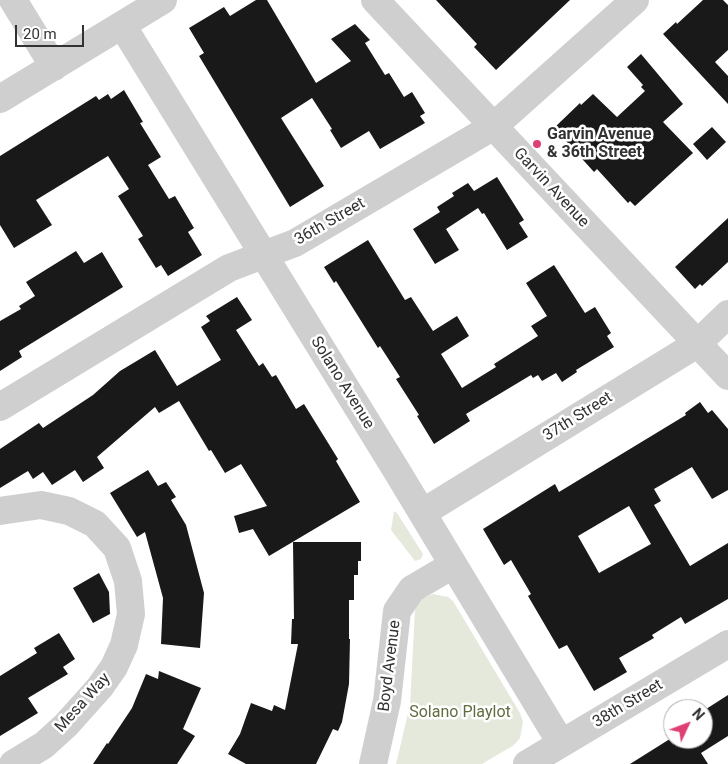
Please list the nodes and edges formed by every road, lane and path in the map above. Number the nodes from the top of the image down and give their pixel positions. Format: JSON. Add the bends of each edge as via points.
{"nodes":[{"id":1,"x":13,"y":0,"type":"edge"},
{"id":2,"x":163,"y":0,"type":"edge"},
{"id":3,"x":375,"y":0,"type":"edge"},
{"id":4,"x":634,"y":0,"type":"edge"},
{"id":5,"x":122,"y":25,"type":"junction"},
{"id":6,"x":54,"y":67,"type":"junction"},
{"id":7,"x":0,"y":99,"type":"edge"},
{"id":8,"x":494,"y":126,"type":"junction"},
{"id":9,"x":263,"y":255,"type":"junction"},
{"id":10,"x":728,"y":314,"type":"edge"},
{"id":11,"x":697,"y":344,"type":"junction"},
{"id":12,"x":728,"y":376,"type":"edge"},
{"id":13,"x":0,"y":407,"type":"edge"},
{"id":14,"x":0,"y":511,"type":"edge"},
{"id":15,"x":422,"y":513,"type":"junction"},
{"id":16,"x":453,"y":565,"type":"junction"},
{"id":17,"x":728,"y":644,"type":"edge"},
{"id":18,"x":561,"y":743,"type":"junction"},
{"id":19,"x":12,"y":764,"type":"edge"},
{"id":20,"x":373,"y":764,"type":"edge"},
{"id":21,"x":527,"y":764,"type":"edge"}],
"edges":[{"from":1,"to":6,"type":"street"},
{"from":2,"to":5,"type":"street"},
{"from":3,"to":8,"type":"street","name":"Garvin Avenue"},
{"from":4,"to":8,"type":"street","name":"36th Street"},
{"from":5,"to":6,"type":"street"},
{"from":5,"to":9,"type":"street","name":"Solano Avenue"},
{"from":6,"to":7,"type":"street"},
{"from":8,"to":9,"type":"street","name":"36th Street","via":[[295,242]]},
{"from":8,"to":11,"type":"street","name":"Garvin Avenue"},
{"from":9,"to":13,"type":"street","name":"36th Street","via":[[229,268]]},
{"from":9,"to":15,"type":"street","name":"Solano Avenue"},
{"from":10,"to":11,"type":"street","name":"37th Street"},
{"from":11,"to":12,"type":"street","name":"Garvin Avenue"},
{"from":11,"to":15,"type":"street","name":"37th Street"},
{"from":14,"to":19,"type":"street","name":"Mesa Way","via":[[41,505],[69,510],[94,524],[117,548],[128,581],[131,614],[124,645],[114,668],[100,687],[44,745]]},
{"from":15,"to":16,"type":"street","name":"Solano Avenue"},
{"from":16,"to":18,"type":"street","name":"Solano Avenue"},
{"from":16,"to":20,"type":"street","name":"Boyd Avenue","via":[[412,589],[397,611],[388,693]]},
{"from":17,"to":18,"type":"street","name":"38th Street"},
{"from":18,"to":21,"type":"street","name":"38th Street"}]}
